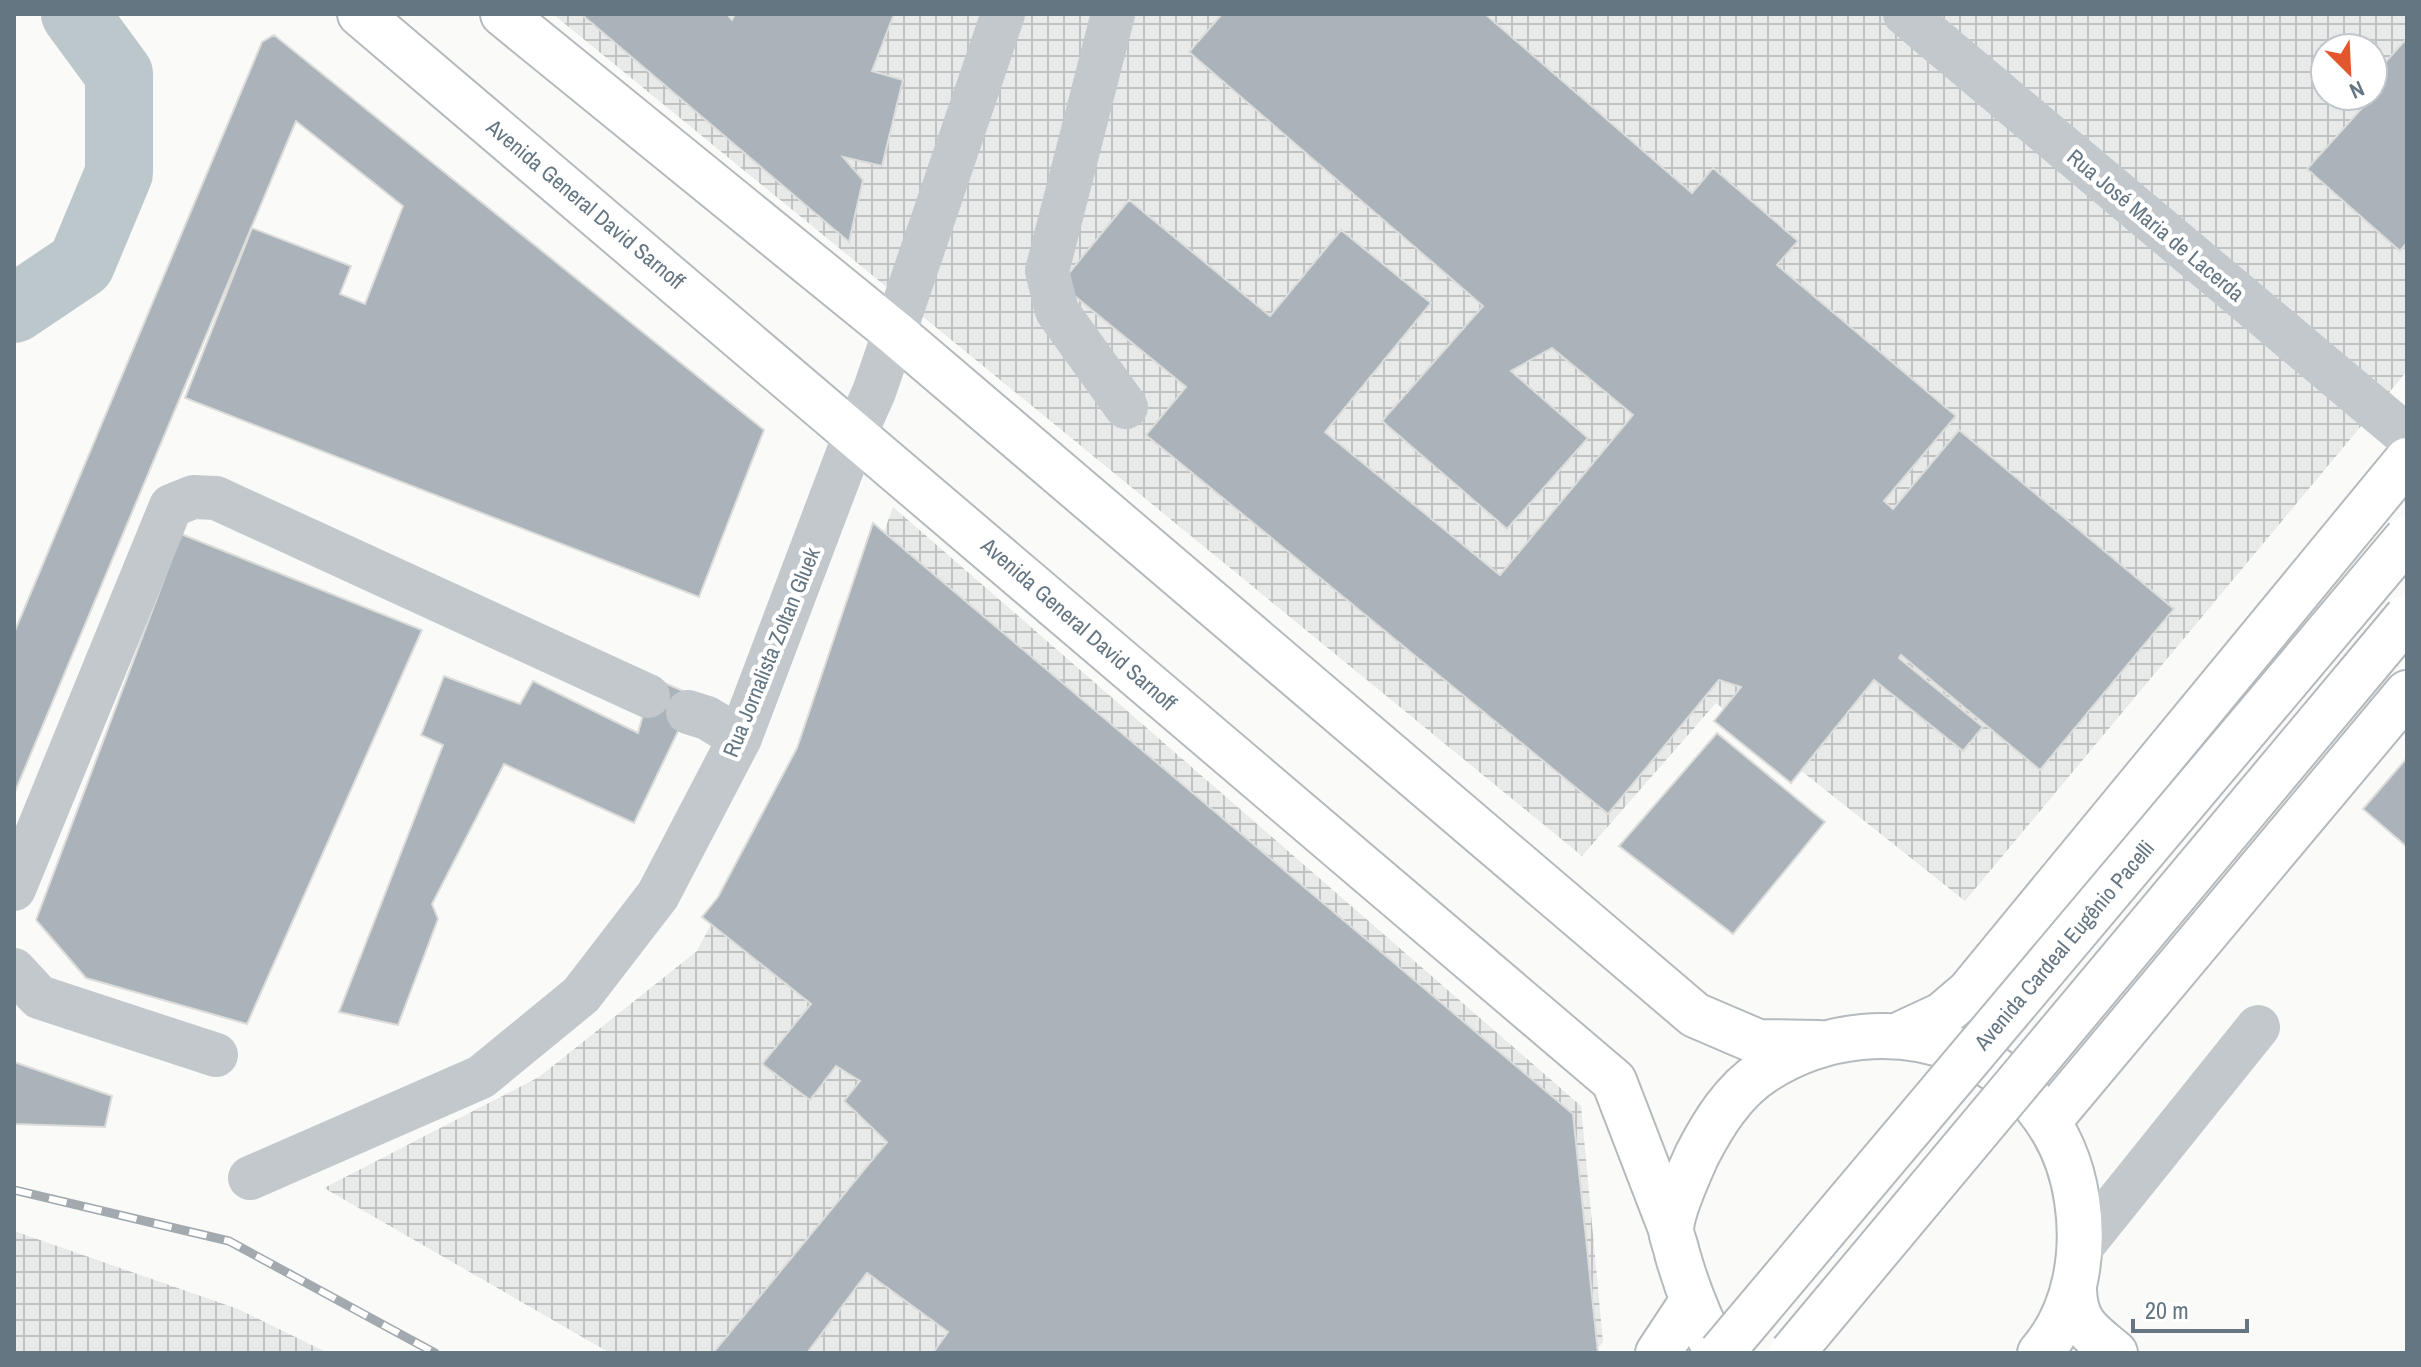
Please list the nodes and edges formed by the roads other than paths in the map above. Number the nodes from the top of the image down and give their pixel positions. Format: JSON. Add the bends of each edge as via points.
{"nodes":[{"id":1,"x":323,"y":14,"type":"edge"},
{"id":2,"x":360,"y":14,"type":"edge"},
{"id":3,"x":503,"y":14,"type":"edge"},
{"id":4,"x":1003,"y":14,"type":"edge"},
{"id":5,"x":1113,"y":14,"type":"edge"},
{"id":6,"x":1905,"y":14,"type":"edge"},
{"id":7,"x":422,"y":66,"type":"junction"},
{"id":8,"x":895,"y":333,"type":"junction"},
{"id":9,"x":1126,"y":407,"type":"dead end"},
{"id":10,"x":856,"y":432,"type":"junction"},
{"id":11,"x":2407,"y":436,"type":"edge"},
{"id":12,"x":2407,"y":460,"type":"edge"},
{"id":13,"x":2407,"y":538,"type":"edge"},
{"id":14,"x":2407,"y":617,"type":"edge"},
{"id":15,"x":2407,"y":693,"type":"edge"},
{"id":16,"x":740,"y":738,"type":"junction"},
{"id":17,"x":14,"y":889,"type":"edge"},
{"id":18,"x":14,"y":970,"type":"edge"},
{"id":19,"x":2258,"y":1027,"type":"dead end"},
{"id":20,"x":1901,"y":1034,"type":"junction"},
{"id":21,"x":1819,"y":1043,"type":"junction"},
{"id":22,"x":216,"y":1055,"type":"dead end"},
{"id":23,"x":2048,"y":1122,"type":"junction"},
{"id":24,"x":250,"y":1178,"type":"dead end"},
{"id":25,"x":1671,"y":1229,"type":"junction"},
{"id":26,"x":2077,"y":1270,"type":"junction"},
{"id":27,"x":1691,"y":1303,"type":"junction"},
{"id":28,"x":1658,"y":1353,"type":"edge"},
{"id":29,"x":1719,"y":1353,"type":"edge"},
{"id":30,"x":1792,"y":1353,"type":"edge"},
{"id":31,"x":2040,"y":1353,"type":"edge"},
{"id":32,"x":2115,"y":1353,"type":"edge"}],
"edges":[{"from":1,"to":7,"type":"main road"},
{"from":2,"to":7,"type":"main road"},
{"from":3,"to":8,"type":"main road"},
{"from":4,"to":8,"type":"street","name":"Rua Jornalista Zoltan Gluek"},
{"from":5,"to":9,"type":"street","via":[[1047,271],[1057,311]]},
{"from":6,"to":11,"type":"street","name":"Rua José Maria de Lacerda"},
{"from":7,"to":10,"type":"main road","name":"Avenida General David Sarnoff"},
{"from":8,"to":10,"type":"street","name":"Rua Jornalista Zoltan Gluek"},
{"from":8,"to":21,"type":"main road","via":[[1695,1015],[1758,1042]]},
{"from":10,"to":16,"type":"street","name":"Rua Jornalista Zoltan Gluek"},
{"from":10,"to":25,"type":"main road","name":"Avenida General David Sarnoff","via":[[1614,1081]]},
{"from":12,"to":20,"type":"main road","name":"Avenida Cardeal Eugênio Pacelli","via":[[1969,992],[1942,1015]]},
{"from":13,"to":29,"type":"main road","name":"Avenida Cardeal Eugênio Pacelli","bridge":true},
{"from":14,"to":30,"type":"main road","bridge":true},
{"from":15,"to":23,"type":"main road"},
{"from":16,"to":17,"type":"street","via":[[707,718],[216,498],[193,497],[171,506]]},
{"from":16,"to":24,"type":"street","name":"Rua Jornalista Zoltan Gluek","via":[[658,895],[581,995],[481,1077]]},
{"from":18,"to":22,"type":"street","via":[[39,997]]},
{"from":19,"to":26,"type":"street"},
{"from":20,"to":21,"type":"main road"},
{"from":20,"to":23,"type":"main road","via":[[1958,1048],[2009,1078]]},
{"from":21,"to":25,"type":"main road","via":[[1762,1072],[1717,1117],[1688,1174]]},
{"from":23,"to":26,"type":"main road","via":[[2074,1175],[2082,1232]]},
{"from":25,"to":27,"type":"main road","name":"Avenida General David Sarnoff"},
{"from":26,"to":31,"type":"main road","via":[[2051,1341]]},
{"from":26,"to":32,"type":"main road","via":[[2075,1312]]},
{"from":27,"to":28,"type":"main road"},
{"from":27,"to":29,"type":"main road","name":"Avenida General David Sarnoff"}]}
